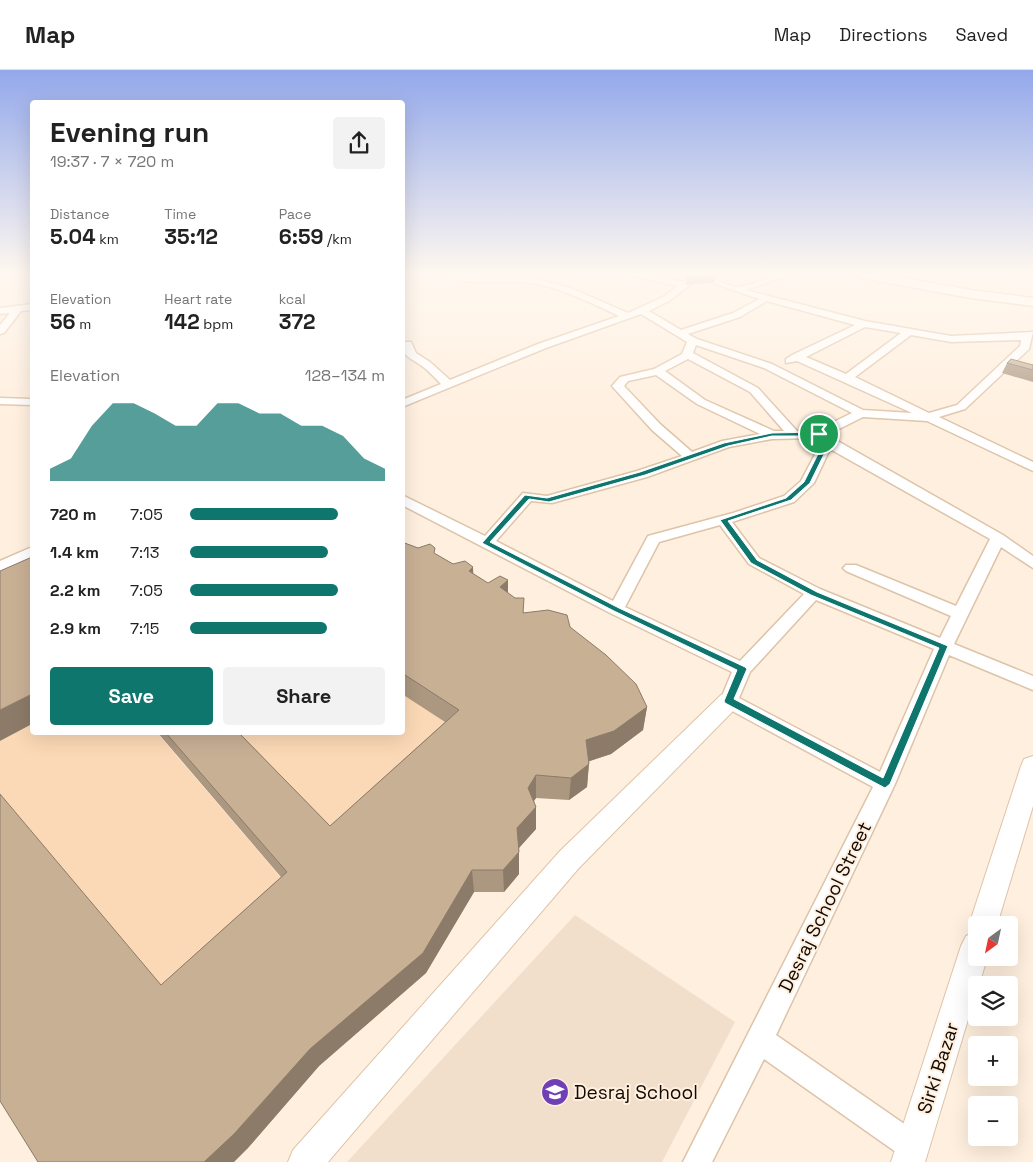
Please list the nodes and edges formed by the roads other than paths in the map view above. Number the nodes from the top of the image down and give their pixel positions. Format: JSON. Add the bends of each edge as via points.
{"nodes":[{"id":1,"x":602,"y":325,"type":"edge"},
{"id":2,"x":666,"y":325,"type":"edge"},
{"id":3,"x":712,"y":325,"type":"edge"},
{"id":4,"x":862,"y":325,"type":"edge"},
{"id":5,"x":869,"y":325,"type":"edge"},
{"id":6,"x":909,"y":332,"type":"junction"},
{"id":7,"x":680,"y":333,"type":"junction"},
{"id":8,"x":1030,"y":336,"type":"edge"},
{"id":9,"x":693,"y":341,"type":"junction"},
{"id":10,"x":407,"y":344,"type":"dead end"},
{"id":11,"x":407,"y":355,"type":"edge"},
{"id":12,"x":688,"y":355,"type":"junction"},
{"id":13,"x":796,"y":357,"type":"junction"},
{"id":14,"x":774,"y":370,"type":"junction"},
{"id":15,"x":658,"y":371,"type":"junction"},
{"id":16,"x":847,"y":378,"type":"junction"},
{"id":17,"x":449,"y":385,"type":"junction"},
{"id":18,"x":0,"y":401,"type":"edge"},
{"id":19,"x":30,"y":402,"type":"edge"},
{"id":20,"x":405,"y":403,"type":"edge"},
{"id":21,"x":861,"y":413,"type":"junction"},
{"id":22,"x":925,"y":418,"type":"junction"},
{"id":23,"x":793,"y":434,"type":"junction"},
{"id":24,"x":772,"y":435,"type":"junction"},
{"id":25,"x":823,"y":438,"type":"junction"},
{"id":26,"x":691,"y":457,"type":"junction"},
{"id":27,"x":1033,"y":468,"type":"edge"},
{"id":28,"x":405,"y":500,"type":"edge"},
{"id":29,"x":723,"y":520,"type":"junction"},
{"id":30,"x":998,"y":538,"type":"junction"},
{"id":31,"x":486,"y":543,"type":"junction"},
{"id":32,"x":30,"y":553,"type":"edge"},
{"id":33,"x":1033,"y":563,"type":"edge"},
{"id":34,"x":0,"y":567,"type":"edge"},
{"id":35,"x":851,"y":568,"type":"dead end"},
{"id":36,"x":814,"y":594,"type":"junction"},
{"id":37,"x":616,"y":610,"type":"junction"},
{"id":38,"x":960,"y":614,"type":"junction"},
{"id":39,"x":944,"y":646,"type":"junction"},
{"id":40,"x":742,"y":669,"type":"junction"},
{"id":41,"x":1033,"y":683,"type":"edge"},
{"id":42,"x":729,"y":701,"type":"junction"},
{"id":43,"x":1033,"y":766,"type":"edge"},
{"id":44,"x":885,"y":784,"type":"junction"},
{"id":45,"x":986,"y":916,"type":"edge"},
{"id":46,"x":970,"y":966,"type":"edge"},
{"id":47,"x":760,"y":1040,"type":"junction"},
{"id":48,"x":910,"y":1154,"type":"edge"},
{"id":49,"x":305,"y":1162,"type":"edge"},
{"id":50,"x":697,"y":1162,"type":"edge"}],
"edges":[{"from":1,"to":17,"type":"street"},
{"from":2,"to":7,"type":"street"},
{"from":3,"to":7,"type":"street"},
{"from":4,"to":13,"type":"street"},
{"from":5,"to":6,"type":"street"},
{"from":6,"to":8,"type":"street","via":[[951,339]]},
{"from":6,"to":16,"type":"street"},
{"from":7,"to":9,"type":"street"},
{"from":8,"to":22,"type":"street","via":[[1025,347],[961,407]]},
{"from":9,"to":12,"type":"street"},
{"from":9,"to":14,"type":"street"},
{"from":10,"to":11,"type":"street"},
{"from":11,"to":17,"type":"street","via":[[426,364]]},
{"from":12,"to":15,"type":"street"},
{"from":12,"to":23,"type":"street","via":[[754,390]]},
{"from":13,"to":14,"type":"street"},
{"from":13,"to":16,"type":"street"},
{"from":14,"to":21,"type":"street"},
{"from":15,"to":24,"type":"street","via":[[701,402]]},
{"from":15,"to":26,"type":"street","via":[[624,379],[618,386],[656,427]]},
{"from":16,"to":22,"type":"street"},
{"from":17,"to":20,"type":"street"},
{"from":18,"to":19,"type":"street"},
{"from":21,"to":22,"type":"street"},
{"from":21,"to":25,"type":"street"},
{"from":22,"to":27,"type":"street"},
{"from":23,"to":24,"type":"street"},
{"from":23,"to":25,"type":"street"},
{"from":24,"to":26,"type":"street","via":[[726,444]]},
{"from":25,"to":29,"type":"street","via":[[807,483],[789,499]]},
{"from":25,"to":30,"type":"street"},
{"from":26,"to":31,"type":"street","via":[[547,500],[528,496]]},
{"from":28,"to":31,"type":"street"},
{"from":29,"to":36,"type":"street","via":[[754,561]]},
{"from":29,"to":37,"type":"street","via":[[653,539]]},
{"from":30,"to":33,"type":"street"},
{"from":30,"to":38,"type":"street"},
{"from":31,"to":37,"type":"street"},
{"from":32,"to":34,"type":"street"},
{"from":35,"to":38,"type":"street"},
{"from":36,"to":39,"type":"street"},
{"from":36,"to":40,"type":"street"},
{"from":37,"to":40,"type":"street"},
{"from":38,"to":39,"type":"street"},
{"from":39,"to":41,"type":"street"},
{"from":39,"to":44,"type":"street","name":"Desraj School Street"},
{"from":40,"to":42,"type":"street"},
{"from":42,"to":44,"type":"street"},
{"from":42,"to":49,"type":"street","via":[[569,860]]},
{"from":43,"to":45,"type":"street"},
{"from":44,"to":47,"type":"street","name":"Desraj School Street"},
{"from":46,"to":48,"type":"street","name":"Sirki Bazar"},
{"from":47,"to":48,"type":"street"},
{"from":47,"to":50,"type":"street","name":"Desraj School Street"}]}
